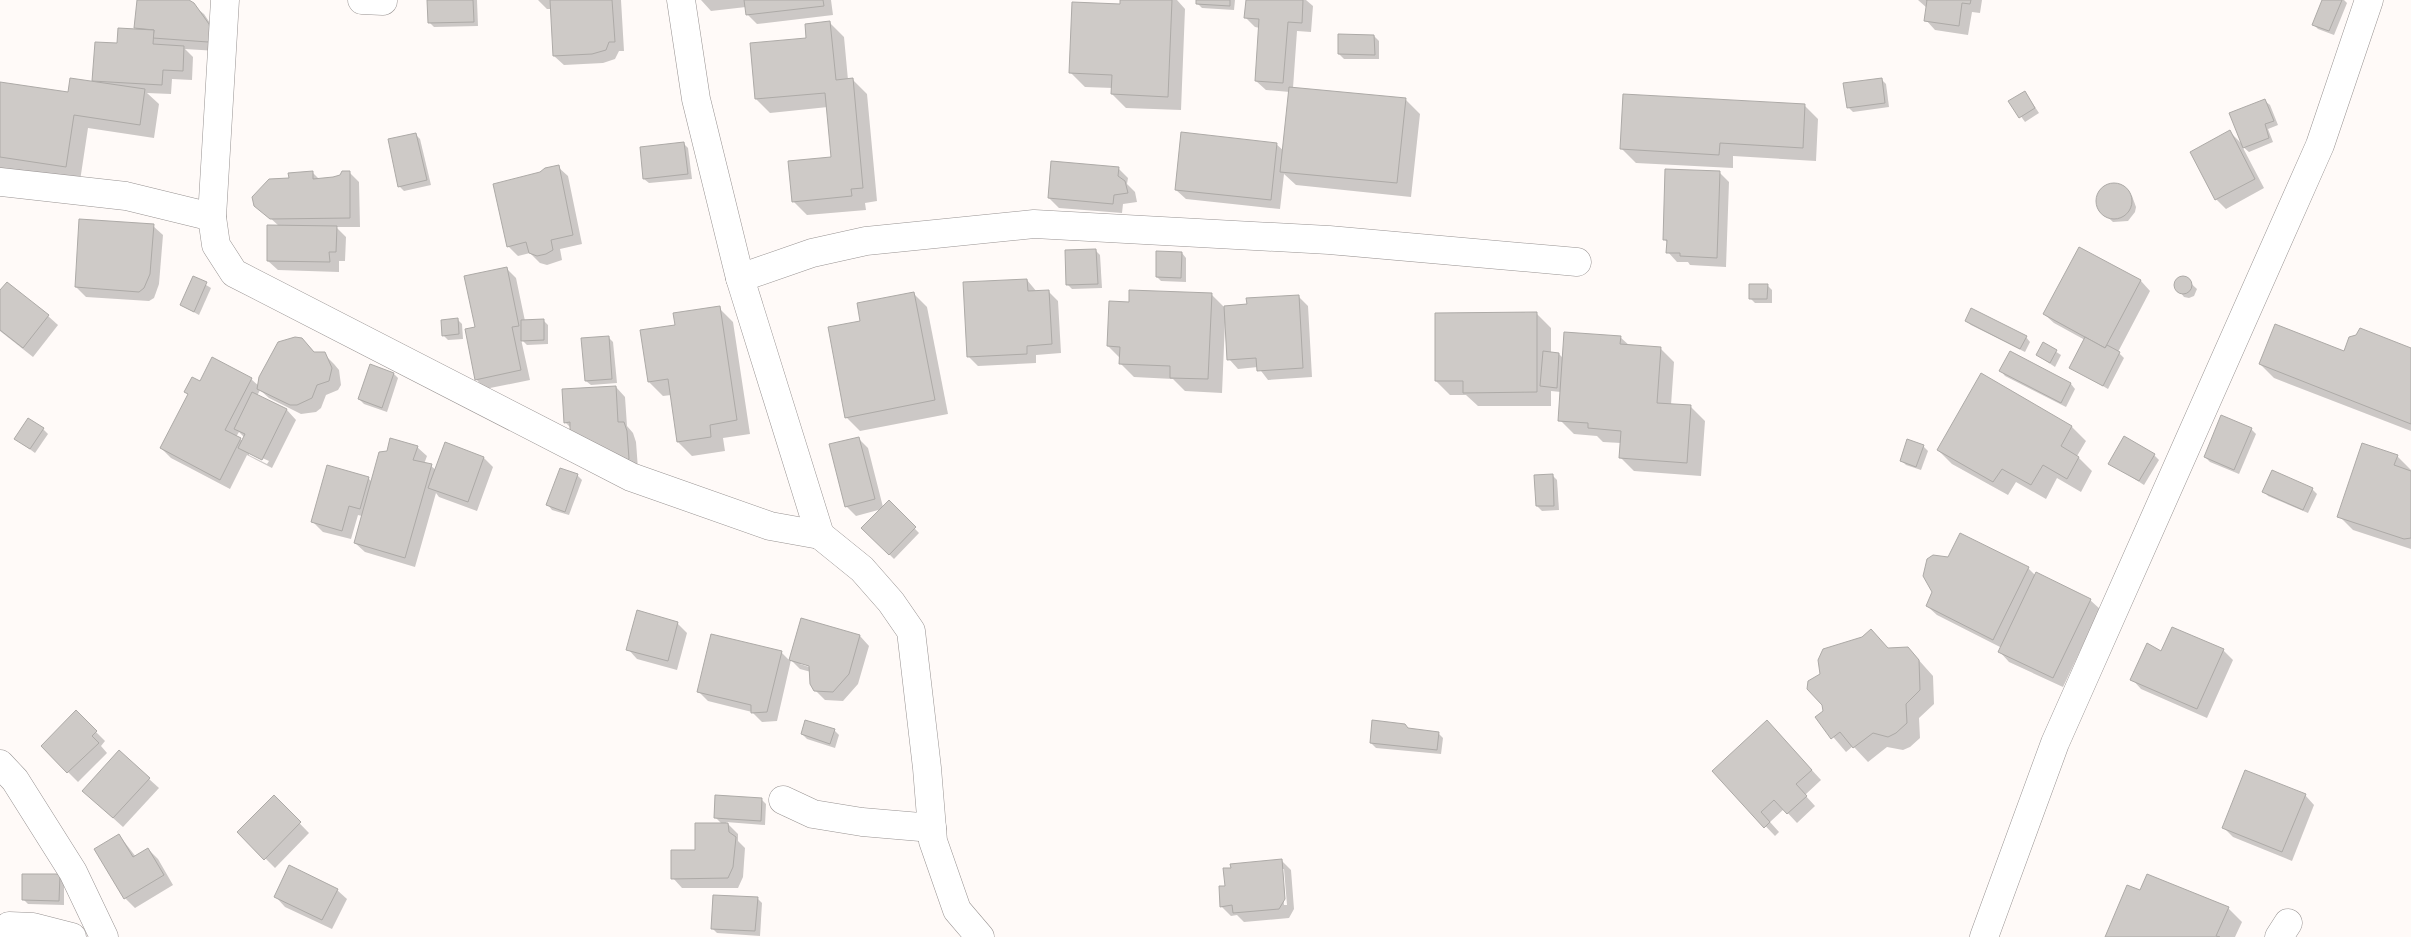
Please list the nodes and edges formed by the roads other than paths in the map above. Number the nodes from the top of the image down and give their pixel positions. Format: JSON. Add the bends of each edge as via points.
{"nodes":[{"id":1,"x":226,"y":0,"type":"edge"},
{"id":2,"x":681,"y":0,"type":"edge"},
{"id":3,"x":2369,"y":0,"type":"edge"},
{"id":4,"x":0,"y":182,"type":"edge"},
{"id":5,"x":212,"y":216,"type":"junction"},
{"id":6,"x":1577,"y":262,"type":"dead end"},
{"id":7,"x":740,"y":278,"type":"junction"},
{"id":8,"x":820,"y":535,"type":"junction"},
{"id":9,"x":0,"y":764,"type":"edge"},
{"id":10,"x":782,"y":800,"type":"dead end"},
{"id":11,"x":932,"y":828,"type":"junction"},
{"id":12,"x":9,"y":926,"type":"dead end"},
{"id":13,"x":72,"y":937,"type":"edge"},
{"id":14,"x":104,"y":937,"type":"edge"},
{"id":15,"x":980,"y":937,"type":"edge"},
{"id":16,"x":1984,"y":937,"type":"edge"}],
"edges":[{"from":1,"to":5,"type":"street"},
{"from":2,"to":7,"type":"street","via":[[696,99]]},
{"from":3,"to":16,"type":"street","via":[[2320,146],[2055,743]]},
{"from":4,"to":5,"type":"street","via":[[126,196]]},
{"from":5,"to":8,"type":"street","via":[[216,245],[234,273],[631,477],[770,526]]},
{"from":6,"to":7,"type":"street","via":[[1329,240],[1034,224],[866,240],[812,253]]},
{"from":7,"to":8,"type":"street"},
{"from":8,"to":11,"type":"street","via":[[862,569],[911,631]]},
{"from":9,"to":14,"type":"street","via":[[15,780],[73,872]]},
{"from":10,"to":11,"type":"street","via":[[813,814]]},
{"from":11,"to":15,"type":"street","via":[[932,841],[957,910]]},
{"from":12,"to":13,"type":"street","via":[[33,927]]}]}
